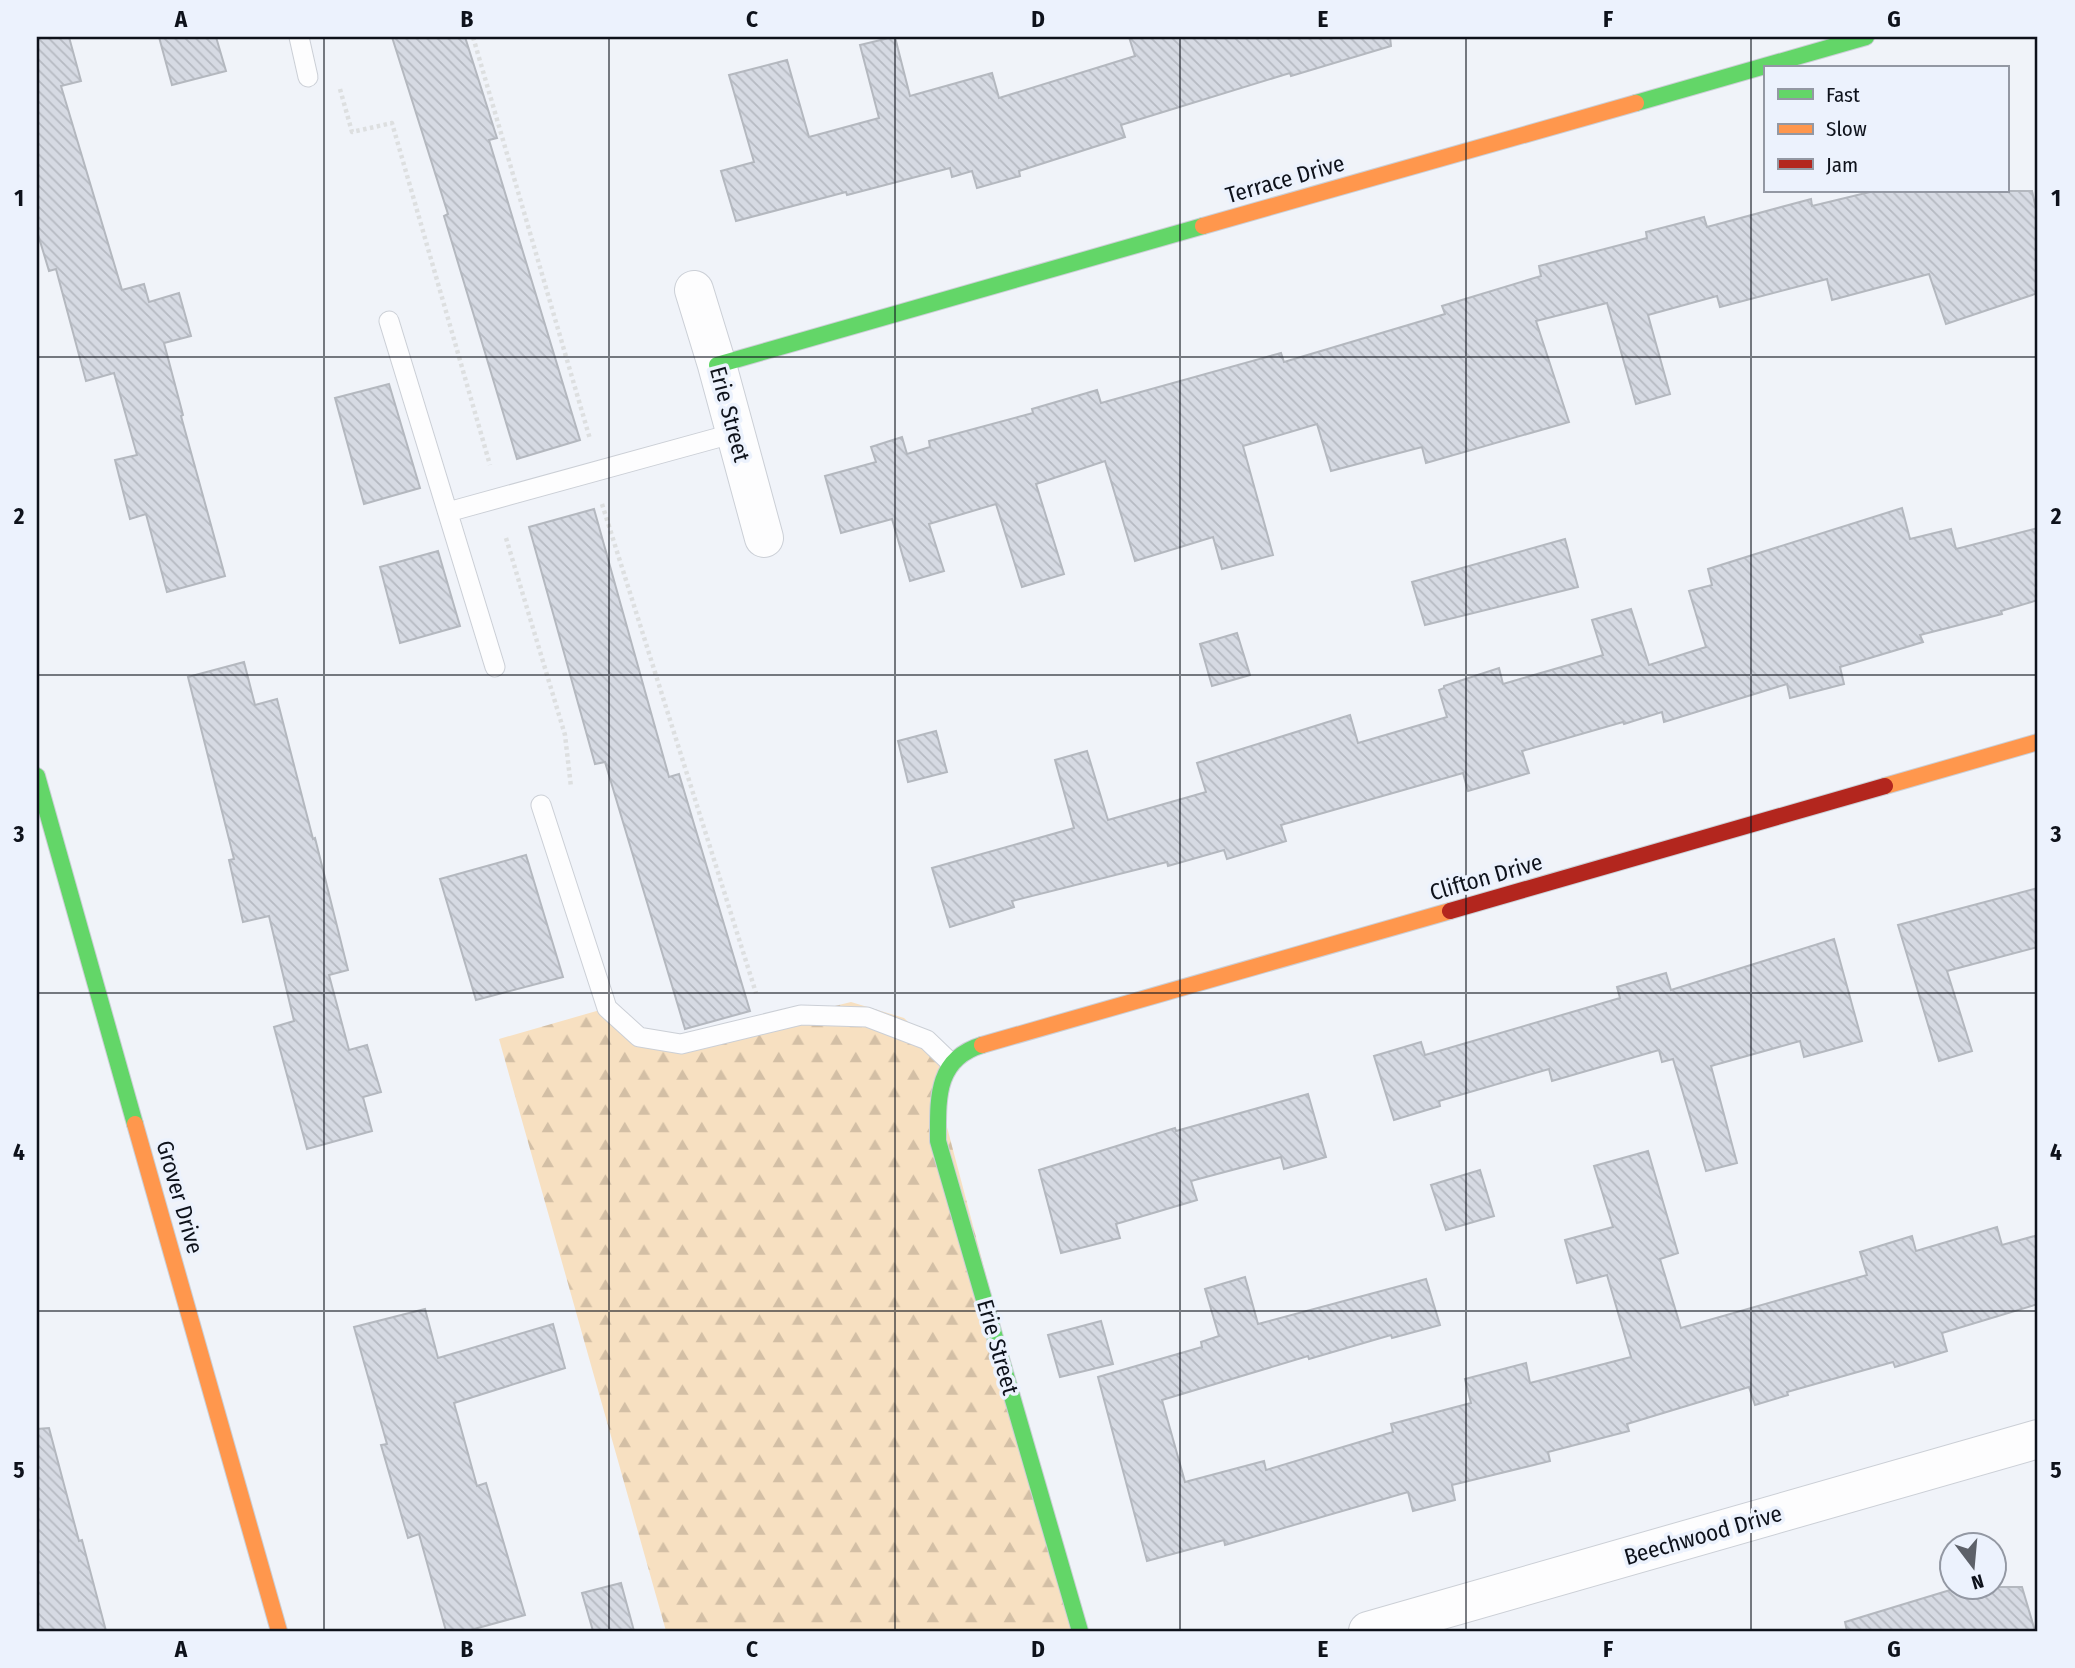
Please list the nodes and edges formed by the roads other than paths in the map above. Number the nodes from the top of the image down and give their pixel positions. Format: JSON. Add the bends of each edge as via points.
{"nodes":[{"id":1,"x":299,"y":37,"type":"edge"},
{"id":2,"x":1866,"y":37,"type":"edge"},
{"id":3,"x":1764,"y":66,"type":"edge"},
{"id":4,"x":1764,"y":66,"type":"edge"},
{"id":5,"x":306,"y":69,"type":"road end"},
{"id":6,"x":694,"y":290,"type":"dead end"},
{"id":7,"x":389,"y":321,"type":"dead end"},
{"id":8,"x":717,"y":365,"type":"junction"},
{"id":9,"x":735,"y":433,"type":"junction"},
{"id":10,"x":447,"y":512,"type":"junction"},
{"id":11,"x":764,"y":538,"type":"dead end"},
{"id":12,"x":495,"y":667,"type":"dead end"},
{"id":13,"x":2038,"y":741,"type":"edge"},
{"id":14,"x":37,"y":776,"type":"edge"},
{"id":15,"x":541,"y":805,"type":"dead end"},
{"id":16,"x":951,"y":1063,"type":"junction"},
{"id":17,"x":2038,"y":1439,"type":"edge"},
{"id":18,"x":279,"y":1631,"type":"edge"},
{"id":19,"x":1080,"y":1631,"type":"edge"},
{"id":20,"x":1368,"y":1631,"type":"edge"}],
"edges":[{"from":1,"to":5,"type":"lane"},
{"from":2,"to":3,"type":"street","name":"Terrace Drive"},
{"from":4,"to":8,"type":"street","name":"Terrace Drive"},
{"from":6,"to":8,"type":"street","name":"Erie Street"},
{"from":7,"to":10,"type":"lane"},
{"from":8,"to":9,"type":"street","name":"Erie Street"},
{"from":9,"to":10,"type":"lane"},
{"from":9,"to":11,"type":"street","name":"Erie Street"},
{"from":10,"to":12,"type":"lane"},
{"from":13,"to":16,"type":"street","name":"Clifton Drive","via":[[968,1049]]},
{"from":14,"to":18,"type":"street","name":"Grover Drive"},
{"from":15,"to":16,"type":"lane","via":[[607,1009],[639,1037],[681,1044],[801,1014],[867,1017],[927,1040]]},
{"from":16,"to":19,"type":"street","name":"Erie Street","via":[[938,1093],[938,1141]]},
{"from":17,"to":20,"type":"street","name":"Beechwood Drive"}]}
